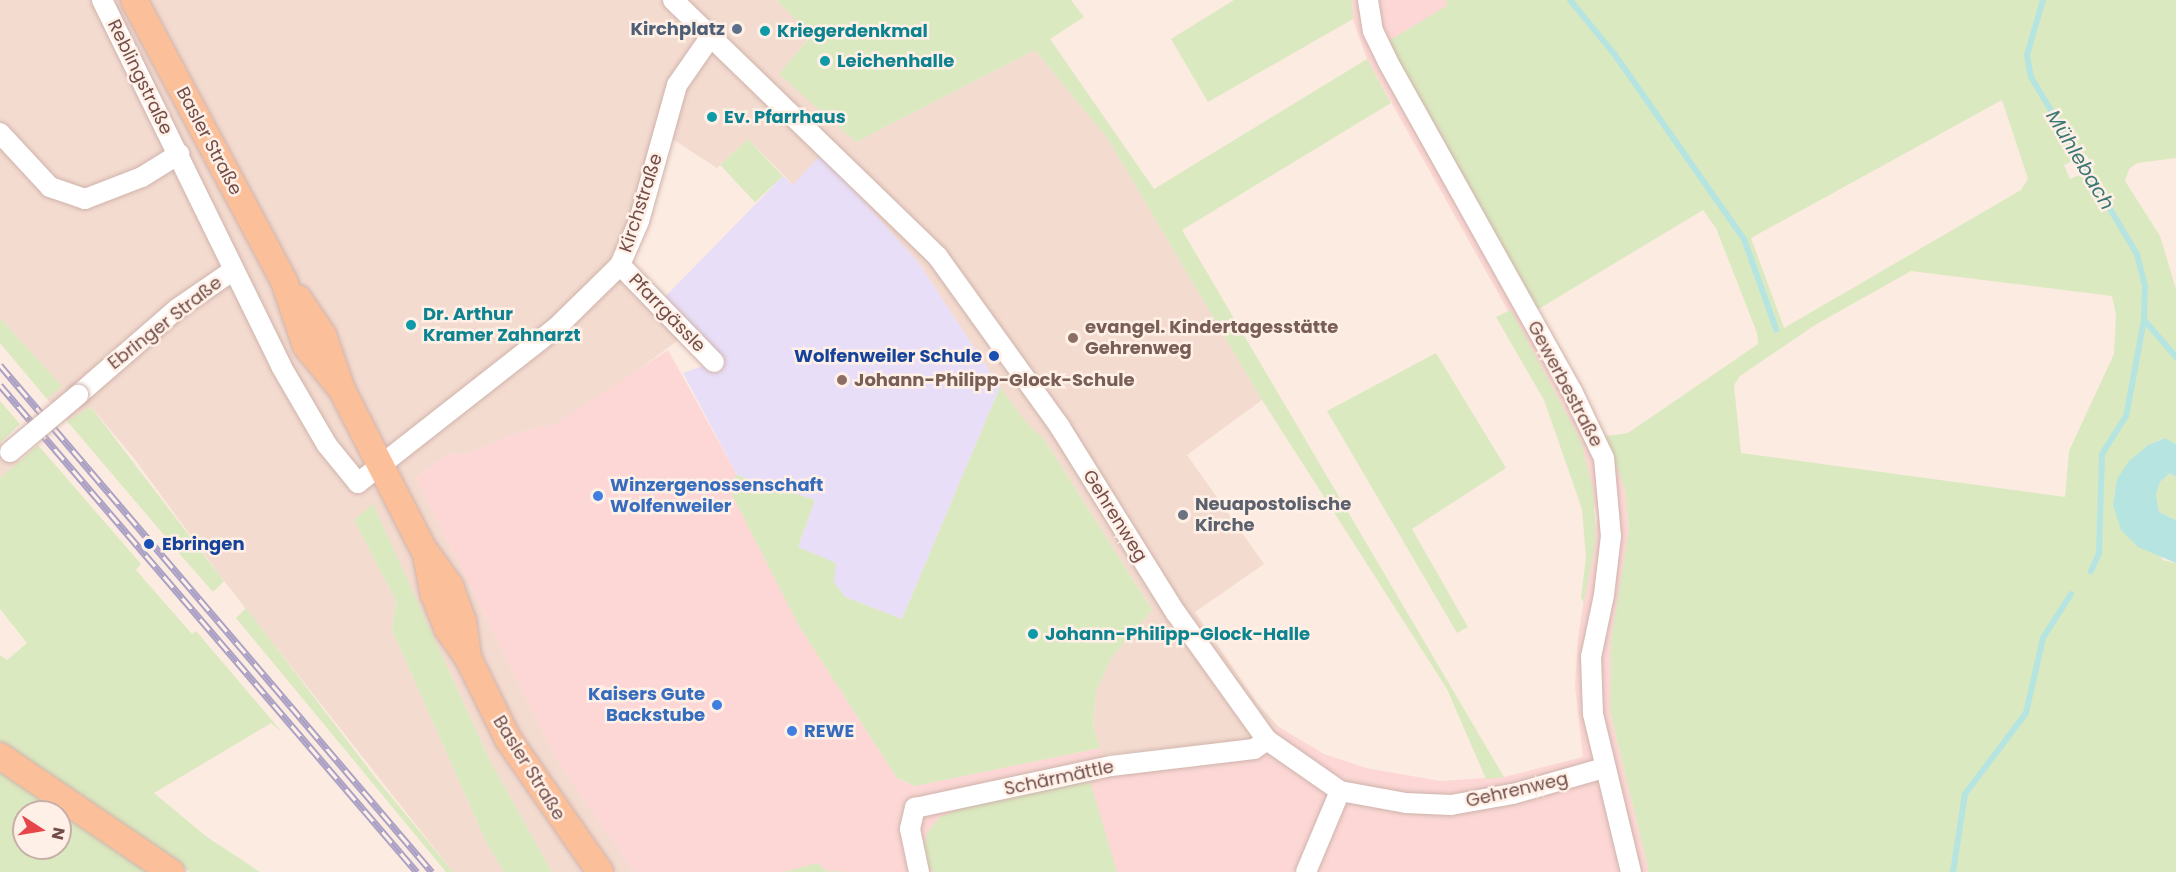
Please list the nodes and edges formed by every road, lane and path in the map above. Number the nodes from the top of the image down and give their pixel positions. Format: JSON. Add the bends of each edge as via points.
{"nodes":[{"id":1,"x":102,"y":0,"type":"edge"},
{"id":2,"x":134,"y":0,"type":"edge"},
{"id":3,"x":673,"y":0,"type":"edge"},
{"id":4,"x":1368,"y":0,"type":"edge"},
{"id":5,"x":711,"y":36,"type":"junction"},
{"id":6,"x":0,"y":133,"type":"edge"},
{"id":7,"x":179,"y":154,"type":"junction"},
{"id":8,"x":620,"y":265,"type":"junction"},
{"id":9,"x":232,"y":271,"type":"junction"},
{"id":10,"x":714,"y":362,"type":"dead end"},
{"id":11,"x":5,"y":457,"type":"edge"},
{"id":12,"x":380,"y":467,"type":"junction"},
{"id":13,"x":1267,"y":740,"type":"junction"},
{"id":14,"x":0,"y":756,"type":"edge"},
{"id":15,"x":1604,"y":768,"type":"junction"},
{"id":16,"x":1340,"y":791,"type":"junction"},
{"id":17,"x":171,"y":872,"type":"edge"},
{"id":18,"x":600,"y":872,"type":"edge"},
{"id":19,"x":919,"y":872,"type":"edge"},
{"id":20,"x":1306,"y":872,"type":"edge"},
{"id":21,"x":1631,"y":872,"type":"edge"}],
"edges":[{"from":1,"to":7,"type":"street","name":"Reblingstraße"},
{"from":2,"to":12,"type":"main road","name":"Basler Straße","via":[[284,282],[306,346],[342,390]]},
{"from":3,"to":5,"type":"street"},
{"from":4,"to":15,"type":"street","name":"Gewerbestraße","via":[[1373,31],[1388,62],[1572,391],[1604,458],[1611,537],[1591,657],[1593,714]]},
{"from":5,"to":8,"type":"street","name":"Kirchstraße","via":[[677,85],[639,221]]},
{"from":5,"to":13,"type":"street","name":"Gehrenweg","via":[[938,257],[1060,427],[1176,612]]},
{"from":6,"to":7,"type":"street","name":"Reblingstraße","via":[[50,187],[85,199],[142,177]]},
{"from":7,"to":9,"type":"street","name":"Reblingstraße"},
{"from":8,"to":10,"type":"street","name":"Pfarrgässle"},
{"from":8,"to":12,"type":"street","name":"Kirchstraße","via":[[557,327]]},
{"from":9,"to":11,"type":"street","name":"Ebringer Straße","bridge":true,"via":[[177,309]]},
{"from":9,"to":12,"type":"street","name":"Ebringer Straße","via":[[327,445],[358,483]]},
{"from":12,"to":18,"type":"main road","name":"Basler Straße","via":[[426,554],[450,586],[463,621],[468,658],[521,760]]},
{"from":13,"to":16,"type":"street","name":"Gehrenweg"},
{"from":13,"to":19,"type":"street","name":"Schärmättle","via":[[1254,749],[1110,766],[915,808],[910,829]]},
{"from":14,"to":17,"type":"main road"},
{"from":15,"to":16,"type":"street","name":"Gehrenweg","via":[[1513,794],[1451,805]]},
{"from":15,"to":21,"type":"street","name":"Gewerbestraße"},
{"from":16,"to":20,"type":"street"}]}
